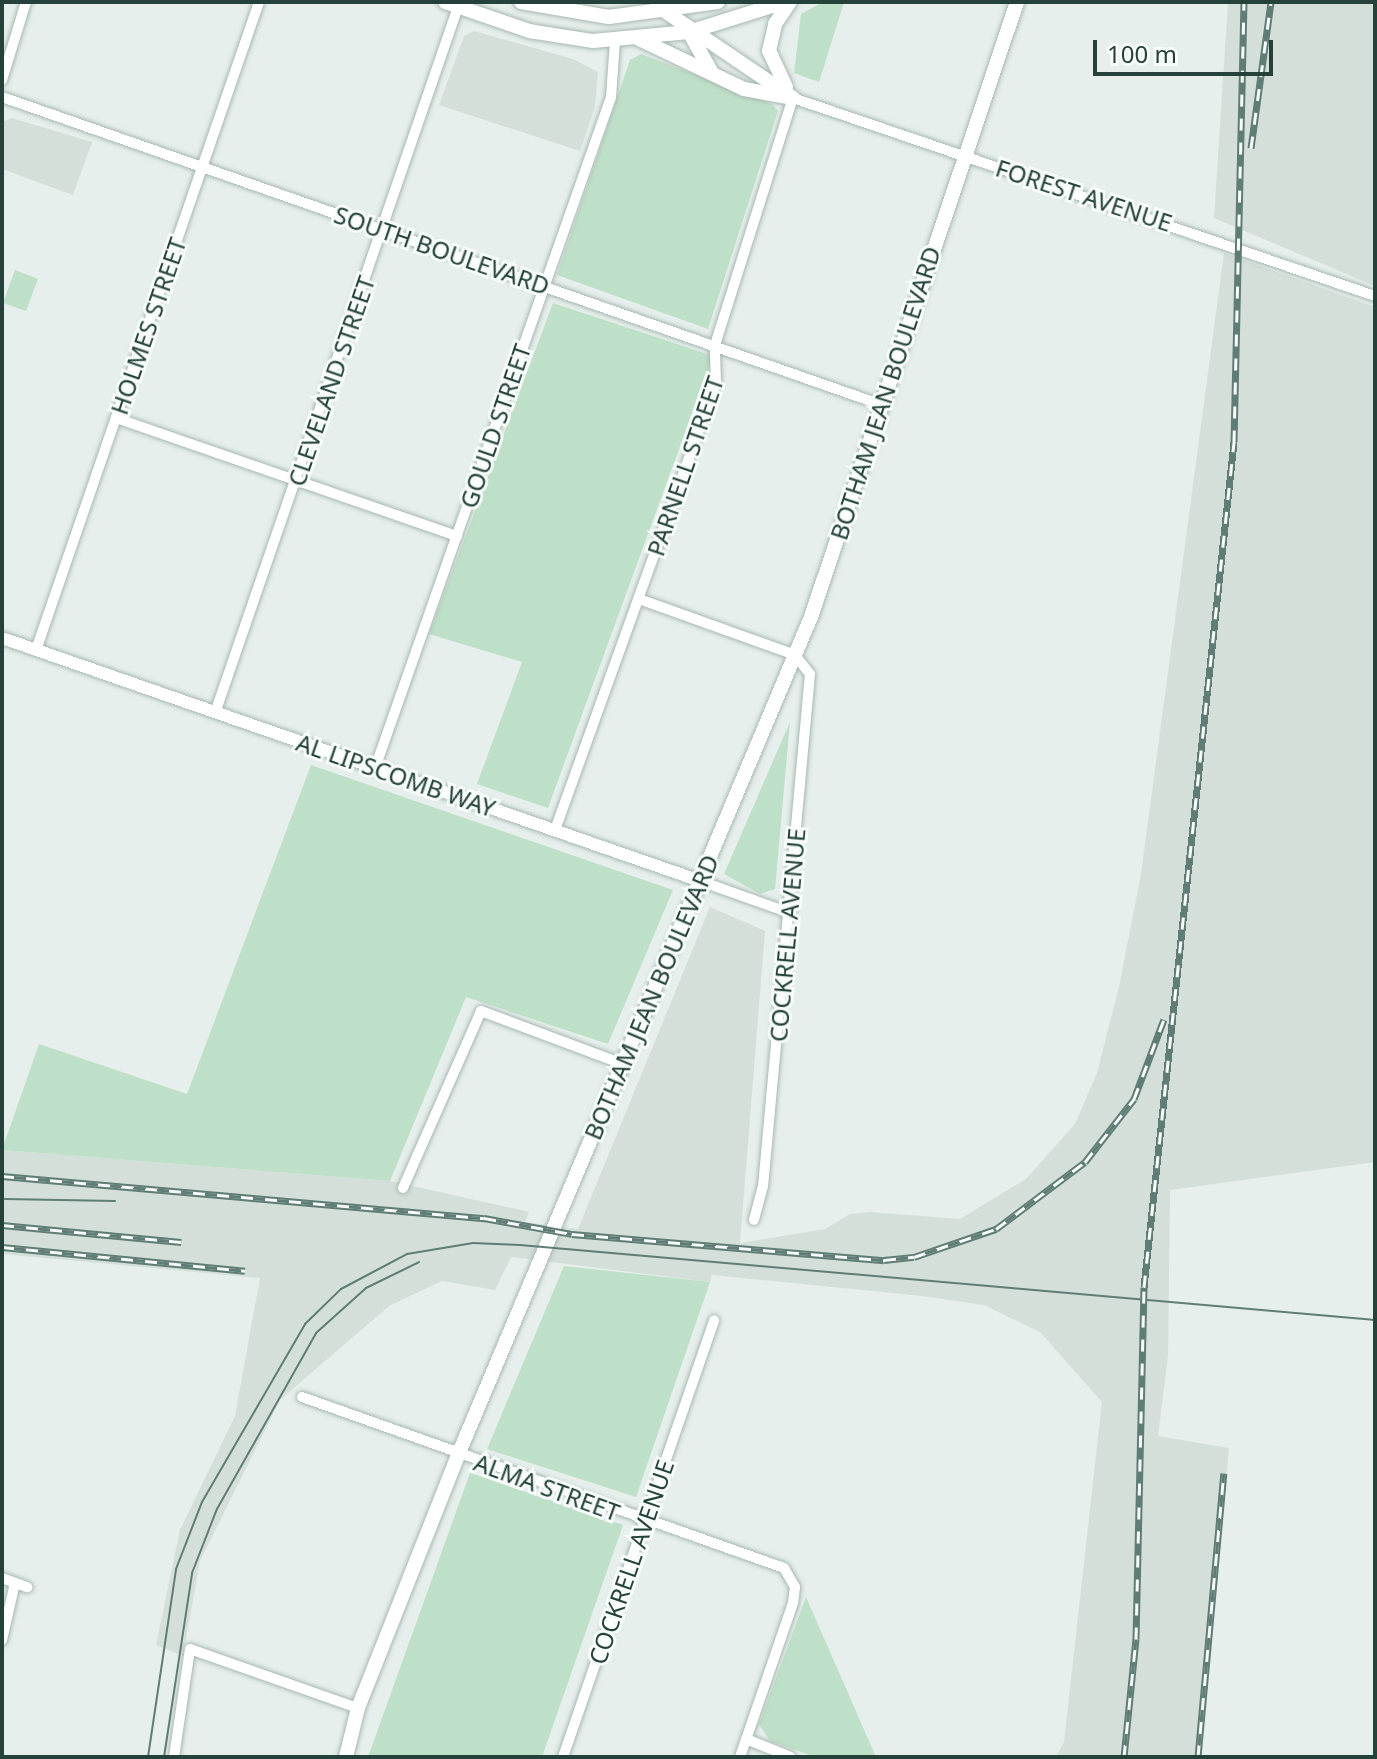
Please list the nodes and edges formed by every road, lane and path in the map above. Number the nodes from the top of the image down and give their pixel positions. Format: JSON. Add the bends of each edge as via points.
{"nodes":[{"id":1,"x":26,"y":2,"type":"edge"},
{"id":2,"x":259,"y":2,"type":"edge"},
{"id":3,"x":521,"y":2,"type":"edge"},
{"id":4,"x":788,"y":2,"type":"edge"},
{"id":5,"x":1017,"y":2,"type":"edge"},
{"id":6,"x":715,"y":3,"type":"edge"},
{"id":7,"x":455,"y":4,"type":"edge"},
{"id":8,"x":544,"y":5,"type":"edge"},
{"id":9,"x":666,"y":12,"type":"junction"},
{"id":10,"x":689,"y":32,"type":"junction"},
{"id":11,"x":639,"y":39,"type":"junction"},
{"id":12,"x":615,"y":41,"type":"junction"},
{"id":13,"x":714,"y":76,"type":"junction"},
{"id":14,"x":2,"y":80,"type":"edge"},
{"id":15,"x":2,"y":97,"type":"edge"},
{"id":16,"x":793,"y":98,"type":"junction"},
{"id":17,"x":963,"y":156,"type":"junction"},
{"id":18,"x":202,"y":166,"type":"junction"},
{"id":19,"x":383,"y":230,"type":"junction"},
{"id":20,"x":544,"y":284,"type":"junction"},
{"id":21,"x":1375,"y":296,"type":"edge"},
{"id":22,"x":715,"y":345,"type":"junction"},
{"id":23,"x":882,"y":405,"type":"junction"},
{"id":24,"x":116,"y":418,"type":"junction"},
{"id":25,"x":297,"y":479,"type":"junction"},
{"id":26,"x":457,"y":536,"type":"junction"},
{"id":27,"x":639,"y":599,"type":"junction"},
{"id":28,"x":2,"y":638,"type":"edge"},
{"id":29,"x":36,"y":650,"type":"junction"},
{"id":30,"x":795,"y":655,"type":"junction"},
{"id":31,"x":215,"y":713,"type":"junction"},
{"id":32,"x":375,"y":768,"type":"junction"},
{"id":33,"x":555,"y":830,"type":"junction"},
{"id":34,"x":700,"y":881,"type":"junction"},
{"id":35,"x":790,"y":913,"type":"junction"},
{"id":36,"x":623,"y":1064,"type":"junction"},
{"id":37,"x":403,"y":1188,"type":"dead end"},
{"id":38,"x":754,"y":1220,"type":"dead end"},
{"id":39,"x":714,"y":1320,"type":"dead end"},
{"id":40,"x":302,"y":1397,"type":"dead end"},
{"id":41,"x":458,"y":1455,"type":"junction"},
{"id":42,"x":646,"y":1521,"type":"junction"},
{"id":43,"x":2,"y":1578,"type":"edge"},
{"id":44,"x":2,"y":1640,"type":"edge"},
{"id":45,"x":358,"y":1708,"type":"junction"},
{"id":46,"x":746,"y":1739,"type":"junction"},
{"id":47,"x":174,"y":1757,"type":"edge"},
{"id":48,"x":346,"y":1757,"type":"edge"},
{"id":49,"x":563,"y":1757,"type":"edge"},
{"id":50,"x":740,"y":1757,"type":"edge"},
{"id":51,"x":791,"y":1757,"type":"edge"}],
"edges":[{"from":1,"to":14,"type":"street"},
{"from":2,"to":18,"type":"street","name":"HOLMES STREET"},
{"from":3,"to":8,"type":"main road"},
{"from":4,"to":10,"type":"main road"},
{"from":4,"to":16,"type":"main road","via":[[775,24],[769,51]]},
{"from":5,"to":17,"type":"main road"},
{"from":6,"to":9,"type":"main road"},
{"from":6,"to":10,"type":"main road"},
{"from":7,"to":12,"type":"main road","via":[[529,31]]},
{"from":7,"to":19,"type":"street","name":"CLEVELAND STREET"},
{"from":8,"to":9,"type":"main road","via":[[609,17]]},
{"from":9,"to":10,"type":"main road"},
{"from":10,"to":11,"type":"main road"},
{"from":10,"to":13,"type":"main road"},
{"from":10,"to":16,"type":"main road"},
{"from":11,"to":12,"type":"main road"},
{"from":11,"to":13,"type":"main road"},
{"from":12,"to":20,"type":"street","name":"GOULD STREET","via":[[614,84]]},
{"from":13,"to":16,"type":"main road"},
{"from":15,"to":18,"type":"street","name":"SOUTH BOULEVARD"},
{"from":16,"to":17,"type":"street","name":"FOREST AVENUE"},
{"from":16,"to":22,"type":"street","name":"PARNELL STREET"},
{"from":17,"to":21,"type":"street","name":"FOREST AVENUE"},
{"from":17,"to":23,"type":"main road","name":"BOTHAM JEAN BOULEVARD"},
{"from":18,"to":19,"type":"street","name":"SOUTH BOULEVARD"},
{"from":18,"to":24,"type":"street","name":"HOLMES STREET"},
{"from":19,"to":20,"type":"street","name":"SOUTH BOULEVARD"},
{"from":19,"to":25,"type":"street","name":"CLEVELAND STREET"},
{"from":20,"to":22,"type":"street","name":"SOUTH BOULEVARD"},
{"from":20,"to":26,"type":"street","name":"GOULD STREET"},
{"from":22,"to":23,"type":"street","name":"SOUTH BOULEVARD"},
{"from":22,"to":27,"type":"street","name":"PARNELL STREET","via":[[716,382]]},
{"from":23,"to":30,"type":"main road","name":"BOTHAM JEAN BOULEVARD"},
{"from":24,"to":25,"type":"street"},
{"from":24,"to":29,"type":"street","name":"HOLMES STREET"},
{"from":25,"to":26,"type":"street"},
{"from":25,"to":31,"type":"street","name":"CLEVELAND STREET"},
{"from":26,"to":32,"type":"street","name":"GOULD STREET"},
{"from":27,"to":30,"type":"street"},
{"from":27,"to":33,"type":"street","name":"PARNELL STREET"},
{"from":28,"to":29,"type":"street","name":"AL LIPSCOMB WAY"},
{"from":29,"to":31,"type":"street","name":"AL LIPSCOMB WAY"},
{"from":30,"to":34,"type":"main road","name":"BOTHAM JEAN BOULEVARD"},
{"from":30,"to":35,"type":"street","name":"COCKRELL AVENUE","via":[[811,684]]},
{"from":31,"to":32,"type":"street","name":"AL LIPSCOMB WAY"},
{"from":32,"to":33,"type":"street","name":"AL LIPSCOMB WAY"},
{"from":33,"to":34,"type":"street","name":"AL LIPSCOMB WAY"},
{"from":34,"to":35,"type":"street","name":"AL LIPSCOMB WAY"},
{"from":34,"to":36,"type":"main road","name":"BOTHAM JEAN BOULEVARD"},
{"from":35,"to":38,"type":"street","name":"COCKRELL AVENUE","via":[[763,1186]]},
{"from":36,"to":37,"type":"street","via":[[481,1011]]},
{"from":36,"to":41,"type":"main road","name":"BOTHAM JEAN BOULEVARD"},
{"from":39,"to":42,"type":"street","name":"COCKRELL AVENUE"},
{"from":40,"to":41,"type":"street","name":"ALMA STREET"},
{"from":41,"to":42,"type":"street","name":"ALMA STREET"},
{"from":41,"to":45,"type":"main road","name":"BOTHAM JEAN BOULEVARD"},
{"from":42,"to":46,"type":"street","name":"ALMA STREET","via":[[791,1576],[793,1603]]},
{"from":42,"to":49,"type":"street","name":"COCKRELL AVENUE"},
{"from":43,"to":44,"type":"street","via":[[21,1585]]},
{"from":45,"to":47,"type":"street","via":[[190,1649]]},
{"from":45,"to":48,"type":"main road","name":"BOTHAM JEAN BOULEVARD"},
{"from":46,"to":50,"type":"street"},
{"from":46,"to":51,"type":"street"}]}
